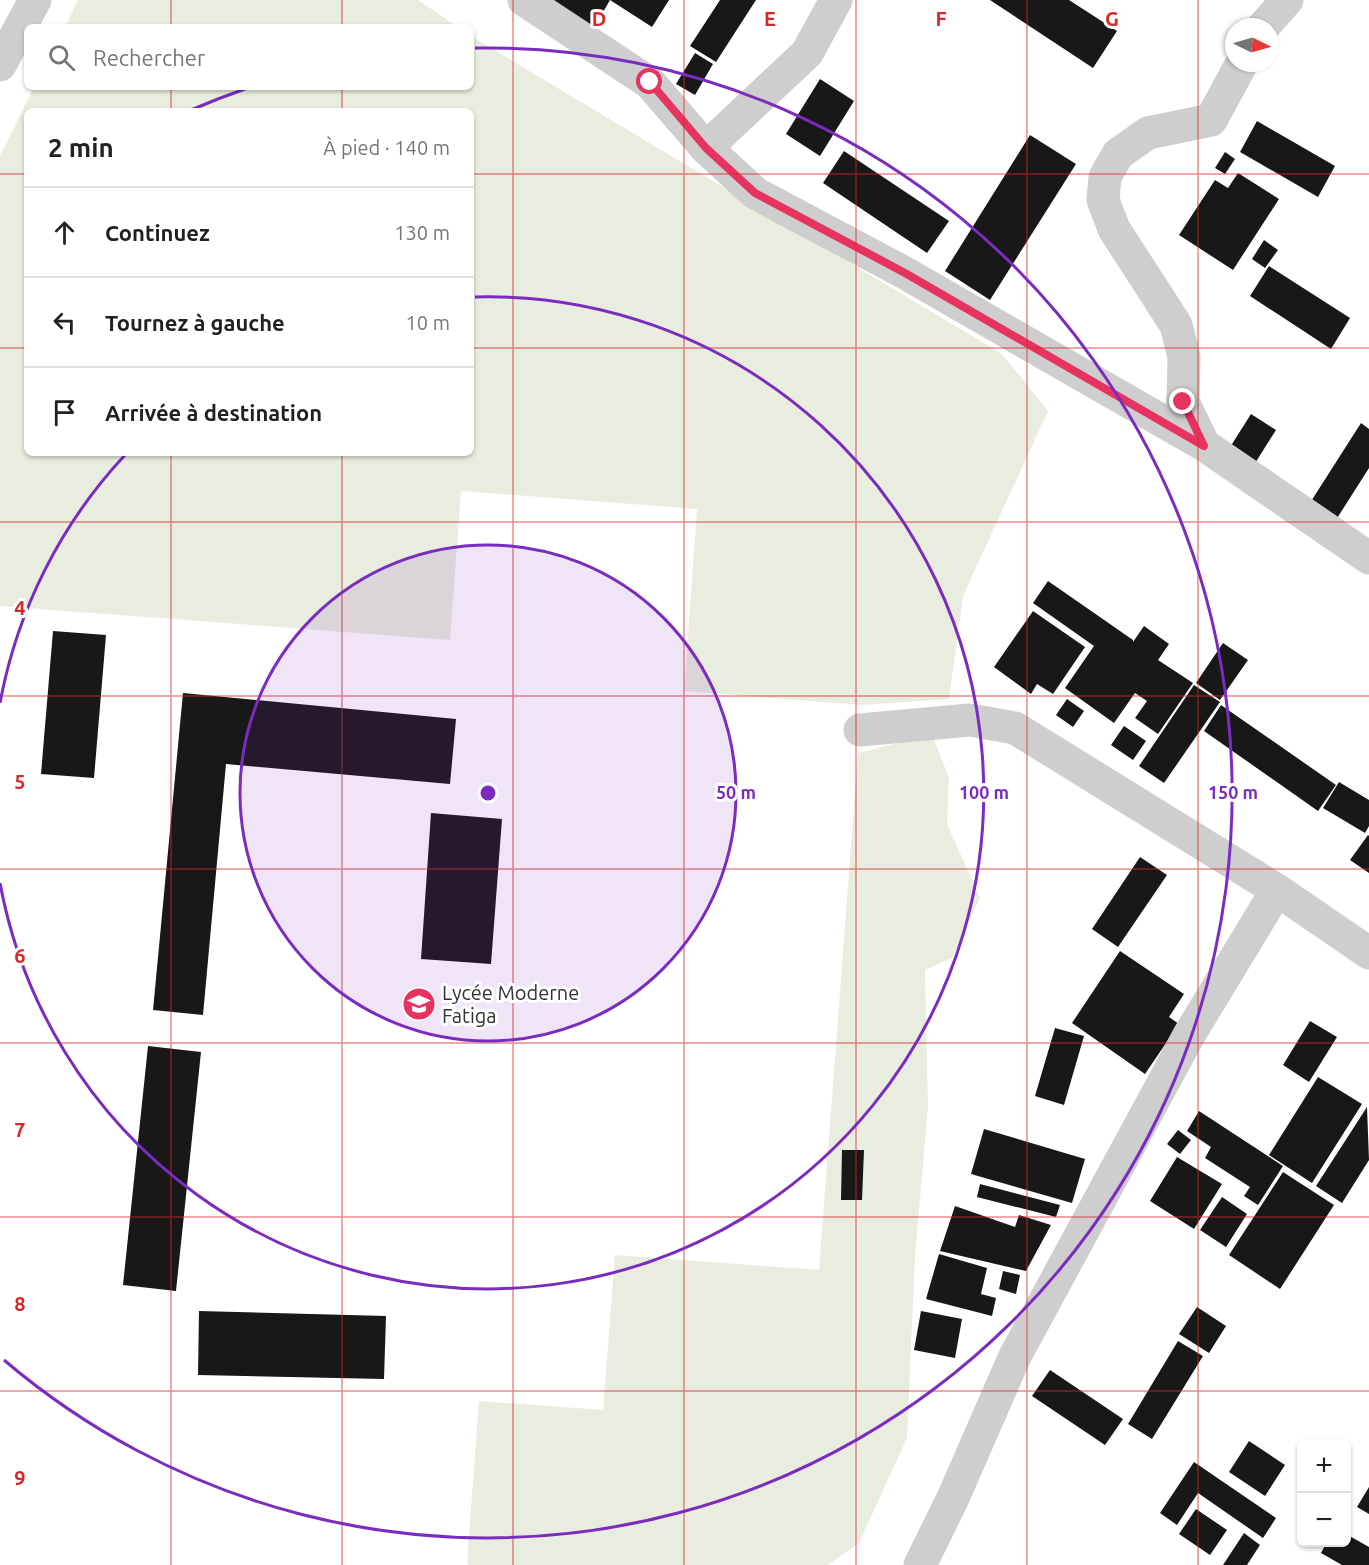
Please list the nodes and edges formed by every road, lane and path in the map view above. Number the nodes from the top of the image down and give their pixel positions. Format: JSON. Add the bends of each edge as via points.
{"nodes":[{"id":1,"x":35,"y":0,"type":"edge"},
{"id":2,"x":524,"y":0,"type":"edge"},
{"id":3,"x":836,"y":0,"type":"edge"},
{"id":4,"x":1287,"y":0,"type":"edge"},
{"id":5,"x":1271,"y":18,"type":"edge"},
{"id":6,"x":0,"y":65,"type":"edge"},
{"id":7,"x":1237,"y":72,"type":"edge"},
{"id":8,"x":706,"y":148,"type":"junction"},
{"id":9,"x":1204,"y":446,"type":"junction"},
{"id":10,"x":1369,"y":558,"type":"edge"},
{"id":11,"x":860,"y":730,"type":"dead end"},
{"id":12,"x":1277,"y":890,"type":"junction"},
{"id":13,"x":1369,"y":953,"type":"edge"},
{"id":14,"x":920,"y":1565,"type":"edge"}],
"edges":[{"from":1,"to":6,"type":"street"},
{"from":2,"to":8,"type":"street","via":[[650,82]]},
{"from":3,"to":8,"type":"street","via":[[807,53]]},
{"from":4,"to":5,"type":"street"},
{"from":7,"to":9,"type":"street","via":[[1211,120],[1148,133],[1118,154],[1105,177],[1103,200],[1113,229],[1176,325],[1184,357],[1183,402]]},
{"from":8,"to":9,"type":"street","via":[[755,193],[905,273]]},
{"from":9,"to":10,"type":"street"},
{"from":11,"to":12,"type":"street","via":[[970,720],[1015,728]]},
{"from":12,"to":13,"type":"street"},
{"from":12,"to":14,"type":"street","via":[[1189,1035],[1014,1358]]}]}
